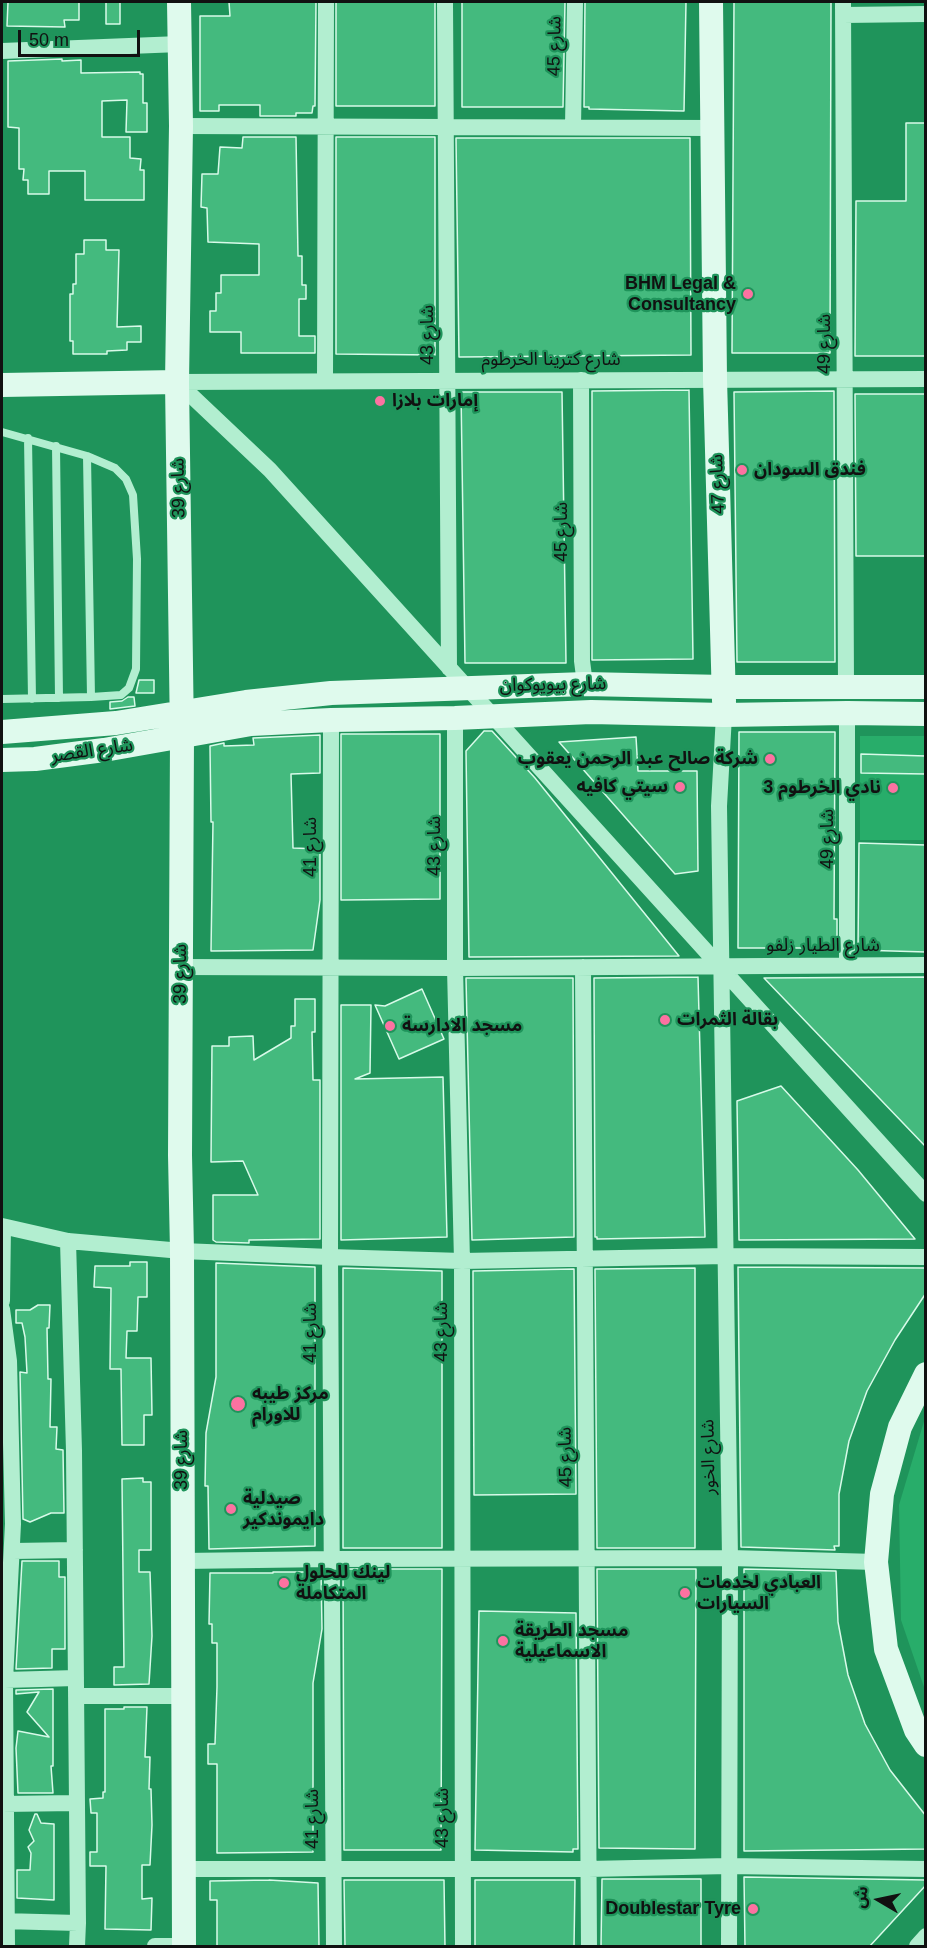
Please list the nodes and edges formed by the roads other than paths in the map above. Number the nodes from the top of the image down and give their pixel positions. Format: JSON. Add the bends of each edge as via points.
{"nodes":[{"id":1,"x":179,"y":2,"type":"edge"},
{"id":2,"x":326,"y":2,"type":"edge"},
{"id":3,"x":445,"y":2,"type":"edge"},
{"id":4,"x":575,"y":2,"type":"edge"},
{"id":5,"x":711,"y":2,"type":"edge"},
{"id":6,"x":843,"y":8,"type":"edge"},
{"id":7,"x":926,"y":14,"type":"edge"},
{"id":8,"x":180,"y":44,"type":"junction"},
{"id":9,"x":2,"y":51,"type":"edge"},
{"id":10,"x":181,"y":126,"type":"junction"},
{"id":11,"x":325,"y":126,"type":"junction"},
{"id":12,"x":446,"y":126,"type":"junction"},
{"id":13,"x":573,"y":127,"type":"junction"},
{"id":14,"x":711,"y":128,"type":"junction"},
{"id":15,"x":715,"y":379,"type":"junction"},
{"id":16,"x":845,"y":379,"type":"junction"},
{"id":17,"x":926,"y":379,"type":"edge"},
{"id":18,"x":325,"y":380,"type":"junction"},
{"id":19,"x":448,"y":380,"type":"junction"},
{"id":20,"x":581,"y":380,"type":"junction"},
{"id":21,"x":177,"y":382,"type":"junction"},
{"id":22,"x":2,"y":385,"type":"edge"},
{"id":23,"x":2,"y":432,"type":"edge"},
{"id":24,"x":28,"y":438,"type":"junction"},
{"id":25,"x":56,"y":446,"type":"junction"},
{"id":26,"x":87,"y":456,"type":"junction"},
{"id":27,"x":449,"y":668,"type":"junction"},
{"id":28,"x":585,"y":684,"type":"junction"},
{"id":29,"x":846,"y":686,"type":"junction"},
{"id":30,"x":467,"y":687,"type":"junction"},
{"id":31,"x":724,"y":687,"type":"junction"},
{"id":32,"x":926,"y":687,"type":"edge"},
{"id":33,"x":91,"y":697,"type":"junction"},
{"id":34,"x":59,"y":698,"type":"junction"},
{"id":35,"x":2,"y":699,"type":"edge"},
{"id":36,"x":32,"y":699,"type":"junction"},
{"id":37,"x":181,"y":712,"type":"junction"},
{"id":38,"x":847,"y":713,"type":"junction"},
{"id":39,"x":926,"y":714,"type":"edge"},
{"id":40,"x":724,"y":715,"type":"junction"},
{"id":41,"x":494,"y":716,"type":"junction"},
{"id":42,"x":455,"y":718,"type":"junction"},
{"id":43,"x":331,"y":720,"type":"junction"},
{"id":44,"x":2,"y":732,"type":"edge"},
{"id":45,"x":182,"y":737,"type":"junction"},
{"id":46,"x":2,"y":760,"type":"edge"},
{"id":47,"x":848,"y":965,"type":"junction"},
{"id":48,"x":926,"y":965,"type":"edge"},
{"id":49,"x":180,"y":967,"type":"junction"},
{"id":50,"x":330,"y":967,"type":"junction"},
{"id":51,"x":583,"y":967,"type":"junction"},
{"id":52,"x":720,"y":967,"type":"junction"},
{"id":53,"x":454,"y":968,"type":"junction"},
{"id":54,"x":926,"y":1194,"type":"edge"},
{"id":55,"x":2,"y":1226,"type":"edge"},
{"id":56,"x":68,"y":1241,"type":"junction"},
{"id":57,"x":183,"y":1251,"type":"junction"},
{"id":58,"x":726,"y":1256,"type":"junction"},
{"id":59,"x":330,"y":1257,"type":"junction"},
{"id":60,"x":926,"y":1257,"type":"edge"},
{"id":61,"x":584,"y":1259,"type":"junction"},
{"id":62,"x":462,"y":1261,"type":"junction"},
{"id":63,"x":2,"y":1301,"type":"edge"},
{"id":64,"x":2,"y":1309,"type":"edge"},
{"id":65,"x":926,"y":1374,"type":"edge"},
{"id":66,"x":13,"y":1551,"type":"junction"},
{"id":67,"x":75,"y":1551,"type":"junction"},
{"id":68,"x":730,"y":1558,"type":"junction"},
{"id":69,"x":332,"y":1559,"type":"junction"},
{"id":70,"x":462,"y":1559,"type":"junction"},
{"id":71,"x":587,"y":1560,"type":"junction"},
{"id":72,"x":182,"y":1561,"type":"junction"},
{"id":73,"x":876,"y":1562,"type":"junction"},
{"id":74,"x":75,"y":1678,"type":"junction"},
{"id":75,"x":5,"y":1680,"type":"junction"},
{"id":76,"x":76,"y":1695,"type":"junction"},
{"id":77,"x":183,"y":1696,"type":"junction"},
{"id":78,"x":3,"y":1719,"type":"edge"},
{"id":79,"x":926,"y":1746,"type":"edge"},
{"id":80,"x":76,"y":1803,"type":"junction"},
{"id":81,"x":4,"y":1804,"type":"edge"},
{"id":82,"x":729,"y":1866,"type":"junction"},
{"id":83,"x":184,"y":1869,"type":"junction"},
{"id":84,"x":333,"y":1869,"type":"junction"},
{"id":85,"x":462,"y":1869,"type":"junction"},
{"id":86,"x":588,"y":1869,"type":"junction"},
{"id":87,"x":926,"y":1869,"type":"edge"},
{"id":88,"x":4,"y":1921,"type":"edge"},
{"id":89,"x":78,"y":1923,"type":"junction"},
{"id":90,"x":926,"y":1936,"type":"edge"},
{"id":91,"x":184,"y":1946,"type":"edge"},
{"id":92,"x":7,"y":1947,"type":"edge"},
{"id":93,"x":77,"y":1947,"type":"edge"},
{"id":94,"x":155,"y":1947,"type":"edge"},
{"id":95,"x":334,"y":1947,"type":"edge"},
{"id":96,"x":463,"y":1947,"type":"edge"},
{"id":97,"x":589,"y":1947,"type":"edge"},
{"id":98,"x":729,"y":1947,"type":"edge"},
{"id":99,"x":917,"y":1947,"type":"edge"}],
"edges":[{"from":1,"to":8,"type":"street","name":"شارع 39"},
{"from":2,"to":11,"type":"street"},
{"from":3,"to":12,"type":"street","name":"شارع 43"},
{"from":4,"to":13,"type":"street","name":"شارع 45"},
{"from":5,"to":14,"type":"street","name":"شارع 47"},
{"from":6,"to":7,"type":"street"},
{"from":6,"to":16,"type":"street","name":"شارع 49"},
{"from":8,"to":9,"type":"street"},
{"from":8,"to":10,"type":"street","name":"شارع 39"},
{"from":10,"to":11,"type":"street"},
{"from":10,"to":21,"type":"street","name":"شارع 39"},
{"from":11,"to":12,"type":"street"},
{"from":11,"to":18,"type":"street"},
{"from":12,"to":13,"type":"street"},
{"from":12,"to":19,"type":"street","name":"شارع 43"},
{"from":13,"to":14,"type":"street"},
{"from":14,"to":15,"type":"street","name":"شارع 47"},
{"from":15,"to":16,"type":"street","name":"شارع كترينا الخرطوم"},
{"from":15,"to":20,"type":"street","name":"شارع كترينا الخرطوم"},
{"from":15,"to":31,"type":"street","name":"شارع 47"},
{"from":16,"to":17,"type":"street","name":"شارع كترينا الخرطوم"},
{"from":16,"to":29,"type":"street","name":"شارع 49"},
{"from":18,"to":19,"type":"street","name":"شارع كترينا الخرطوم"},
{"from":18,"to":21,"type":"street","name":"شارع كترينا الخرطوم"},
{"from":19,"to":20,"type":"street","name":"شارع كترينا الخرطوم"},
{"from":19,"to":27,"type":"street","name":"شارع 43"},
{"from":20,"to":28,"type":"street","name":"شارع 45"},
{"from":21,"to":22,"type":"street"},
{"from":21,"to":27,"type":"street","via":[[270,470]]},
{"from":21,"to":37,"type":"street","name":"شارع 39"},
{"from":23,"to":24,"type":"lane"},
{"from":24,"to":25,"type":"lane"},
{"from":24,"to":36,"type":"lane"},
{"from":25,"to":26,"type":"lane"},
{"from":25,"to":34,"type":"lane"},
{"from":26,"to":33,"type":"lane"},
{"from":26,"to":33,"type":"lane","via":[[115,468],[126,479],[133,495],[137,559],[136,669],[129,688],[121,695]]},
{"from":27,"to":30,"type":"street"},
{"from":28,"to":30,"type":"street","name":"شارع بيويوكوان"},
{"from":28,"to":31,"type":"street","name":"شارع بيويوكوان"},
{"from":29,"to":31,"type":"street","name":"شارع بيويوكوان"},
{"from":29,"to":32,"type":"street","name":"شارع بيويوكوان"},
{"from":30,"to":37,"type":"street","name":"شارع بيويوكوان","via":[[296,695]]},
{"from":30,"to":41,"type":"street"},
{"from":31,"to":40,"type":"street","name":"شارع 47"},
{"from":33,"to":34,"type":"lane"},
{"from":34,"to":36,"type":"lane"},
{"from":35,"to":36,"type":"lane"},
{"from":37,"to":44,"type":"street","name":"شارع القصر","via":[[116,723]]},
{"from":37,"to":45,"type":"street","name":"شارع 39"},
{"from":38,"to":39,"type":"street","name":"شارع بيويوكوان"},
{"from":38,"to":40,"type":"street","name":"شارع بيويوكوان"},
{"from":38,"to":47,"type":"street","name":"شارع 49"},
{"from":40,"to":41,"type":"street","name":"شارع بيويوكوان","via":[[591,712]]},
{"from":40,"to":52,"type":"street","name":"شارع 47","via":[[719,806]]},
{"from":41,"to":42,"type":"street","name":"شارع بيويوكوان"},
{"from":41,"to":52,"type":"street"},
{"from":42,"to":43,"type":"street","name":"شارع بيويوكوان"},
{"from":42,"to":53,"type":"street","name":"شارع 43"},
{"from":43,"to":45,"type":"street","name":"شارع بيويوكوان","via":[[251,724]]},
{"from":43,"to":50,"type":"street","name":"شارع 41"},
{"from":45,"to":46,"type":"street","name":"شارع القصر","via":[[35,759]]},
{"from":45,"to":49,"type":"street","name":"شارع 39"},
{"from":47,"to":48,"type":"street","name":"شارع الطيار زلفو"},
{"from":47,"to":52,"type":"street","name":"شارع الطيار زلفو"},
{"from":49,"to":50,"type":"street","name":"شارع الطيار زلفو"},
{"from":49,"to":57,"type":"street","name":"شارع 39"},
{"from":50,"to":53,"type":"street","name":"شارع الطيار زلفو"},
{"from":50,"to":59,"type":"street","name":"شارع 41"},
{"from":51,"to":52,"type":"street","name":"شارع الطيار زلفو"},
{"from":51,"to":53,"type":"street","name":"شارع الطيار زلفو"},
{"from":51,"to":61,"type":"street","name":"شارع 45"},
{"from":52,"to":54,"type":"street"},
{"from":52,"to":58,"type":"street","name":"شارع الخور"},
{"from":53,"to":62,"type":"street","name":"شارع 43"},
{"from":55,"to":56,"type":"street"},
{"from":55,"to":63,"type":"street"},
{"from":56,"to":57,"type":"street"},
{"from":56,"to":67,"type":"street"},
{"from":57,"to":59,"type":"street"},
{"from":57,"to":72,"type":"street","name":"شارع 39"},
{"from":58,"to":60,"type":"street"},
{"from":58,"to":61,"type":"street"},
{"from":58,"to":68,"type":"street","name":"شارع الخور"},
{"from":59,"to":62,"type":"street"},
{"from":59,"to":69,"type":"street","name":"شارع 41"},
{"from":61,"to":62,"type":"street"},
{"from":61,"to":71,"type":"street","name":"شارع 45"},
{"from":62,"to":70,"type":"street","name":"شارع 43"},
{"from":64,"to":66,"type":"street","via":[[9,1362]]},
{"from":65,"to":73,"type":"street","via":[[900,1427],[882,1494]]},
{"from":66,"to":67,"type":"street"},
{"from":66,"to":75,"type":"street"},
{"from":67,"to":74,"type":"street"},
{"from":68,"to":71,"type":"street"},
{"from":68,"to":73,"type":"street"},
{"from":68,"to":82,"type":"street","name":"شارع الخور"},
{"from":69,"to":70,"type":"street"},
{"from":69,"to":72,"type":"street"},
{"from":69,"to":84,"type":"street","name":"شارع 41"},
{"from":70,"to":71,"type":"street"},
{"from":70,"to":85,"type":"street","name":"شارع 43"},
{"from":71,"to":86,"type":"street","name":"شارع 45"},
{"from":72,"to":77,"type":"street","name":"شارع 39"},
{"from":73,"to":79,"type":"street","via":[[886,1648],[916,1731]]},
{"from":74,"to":75,"type":"street"},
{"from":74,"to":76,"type":"street"},
{"from":75,"to":78,"type":"street"},
{"from":76,"to":77,"type":"street"},
{"from":76,"to":80,"type":"street"},
{"from":77,"to":83,"type":"street","name":"شارع 39"},
{"from":78,"to":81,"type":"street"},
{"from":80,"to":81,"type":"street"},
{"from":80,"to":89,"type":"street"},
{"from":81,"to":88,"type":"street"},
{"from":82,"to":86,"type":"street"},
{"from":82,"to":87,"type":"street"},
{"from":82,"to":98,"type":"street","name":"شارع الخور"},
{"from":83,"to":84,"type":"street"},
{"from":83,"to":91,"type":"street","name":"شارع 39"},
{"from":84,"to":85,"type":"street"},
{"from":84,"to":95,"type":"street","name":"شارع 41"},
{"from":85,"to":86,"type":"street"},
{"from":85,"to":96,"type":"street","name":"شارع 43"},
{"from":86,"to":97,"type":"street","name":"شارع 45"},
{"from":88,"to":89,"type":"street"},
{"from":88,"to":92,"type":"street"},
{"from":89,"to":93,"type":"street"},
{"from":90,"to":99,"type":"street"},
{"from":91,"to":94,"type":"street"}]}
